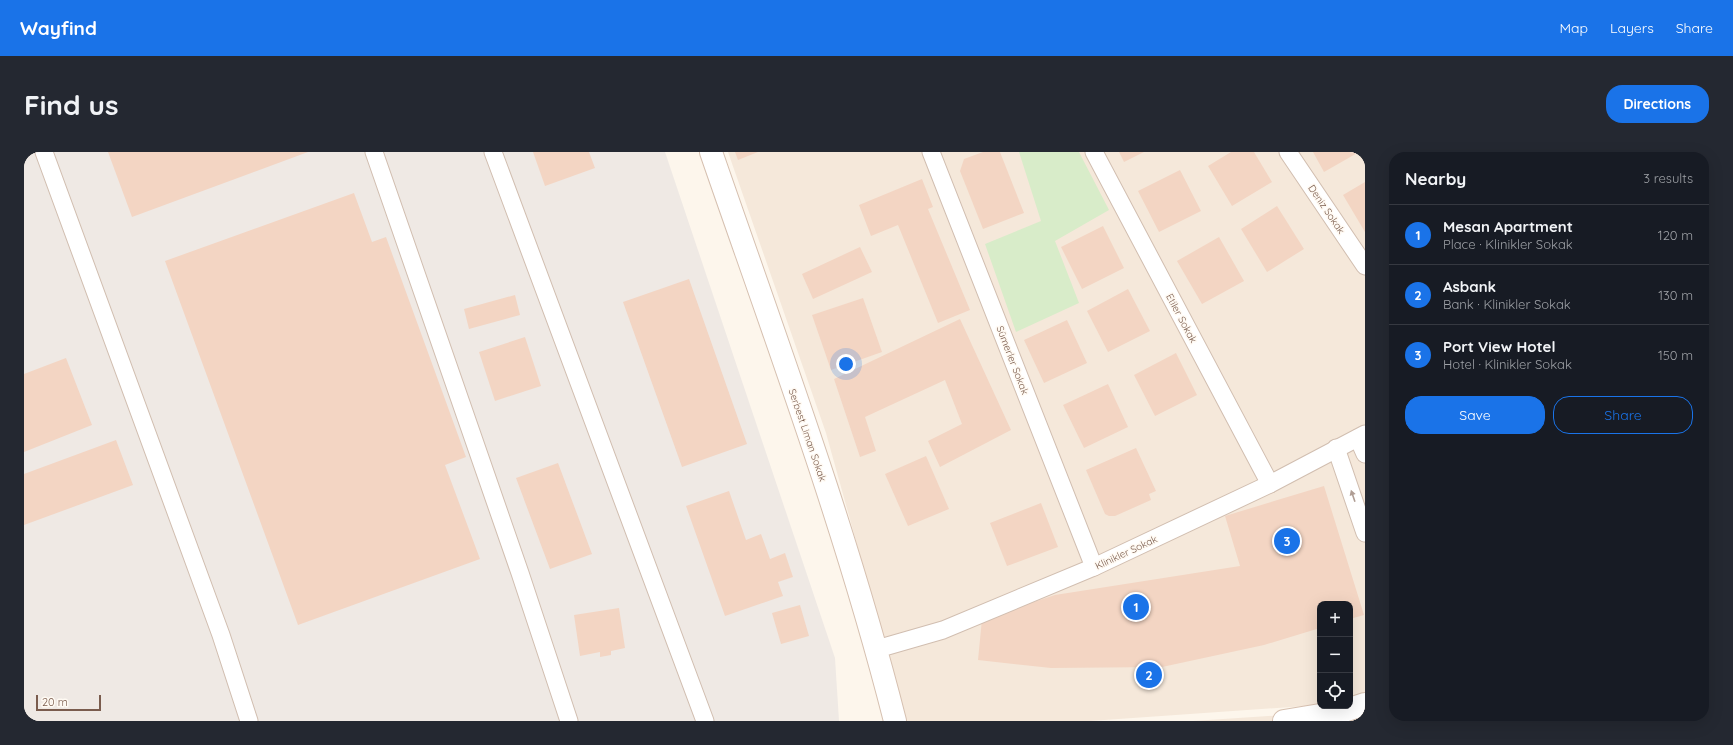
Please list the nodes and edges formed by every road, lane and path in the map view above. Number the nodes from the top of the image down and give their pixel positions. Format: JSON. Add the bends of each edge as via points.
{"nodes":[{"id":1,"x":44,"y":152,"type":"edge"},
{"id":2,"x":374,"y":152,"type":"edge"},
{"id":3,"x":493,"y":152,"type":"edge"},
{"id":4,"x":711,"y":152,"type":"edge"},
{"id":5,"x":932,"y":152,"type":"edge"},
{"id":6,"x":1094,"y":152,"type":"edge"},
{"id":7,"x":1288,"y":152,"type":"edge"},
{"id":8,"x":1365,"y":266,"type":"edge"},
{"id":9,"x":1363,"y":442,"type":"edge"},
{"id":10,"x":1336,"y":448,"type":"junction"},
{"id":11,"x":1270,"y":484,"type":"junction"},
{"id":12,"x":1365,"y":533,"type":"edge"},
{"id":13,"x":1094,"y":567,"type":"junction"},
{"id":14,"x":877,"y":650,"type":"junction"},
{"id":15,"x":1365,"y":704,"type":"edge"},
{"id":16,"x":1346,"y":716,"type":"edge"},
{"id":17,"x":249,"y":721,"type":"edge"},
{"id":18,"x":569,"y":721,"type":"edge"},
{"id":19,"x":705,"y":721,"type":"edge"},
{"id":20,"x":896,"y":721,"type":"edge"},
{"id":21,"x":1284,"y":721,"type":"edge"}],
"edges":[{"from":1,"to":17,"type":"street","via":[[221,635]]},
{"from":2,"to":18,"type":"street"},
{"from":3,"to":19,"type":"street"},
{"from":4,"to":14,"type":"main road","name":"Serbest Liman Sokak","via":[[815,453]]},
{"from":5,"to":13,"type":"street","name":"Sümerler Sokak"},
{"from":6,"to":11,"type":"street","name":"Etiler Sokak"},
{"from":7,"to":8,"type":"street","name":"Deniz Sokak"},
{"from":9,"to":10,"type":"street","name":"Klinikler Sokak"},
{"from":10,"to":11,"type":"street","name":"Klinikler Sokak"},
{"from":12,"to":10,"type":"street","one_way":true},
{"from":11,"to":13,"type":"street","name":"Klinikler Sokak"},
{"from":13,"to":14,"type":"street","name":"Klinikler Sokak","via":[[943,630]]},
{"from":14,"to":20,"type":"main road","name":"Serbest Liman Sokak"},
{"from":15,"to":16,"type":"main road"},
{"from":16,"to":21,"type":"main road"}]}
